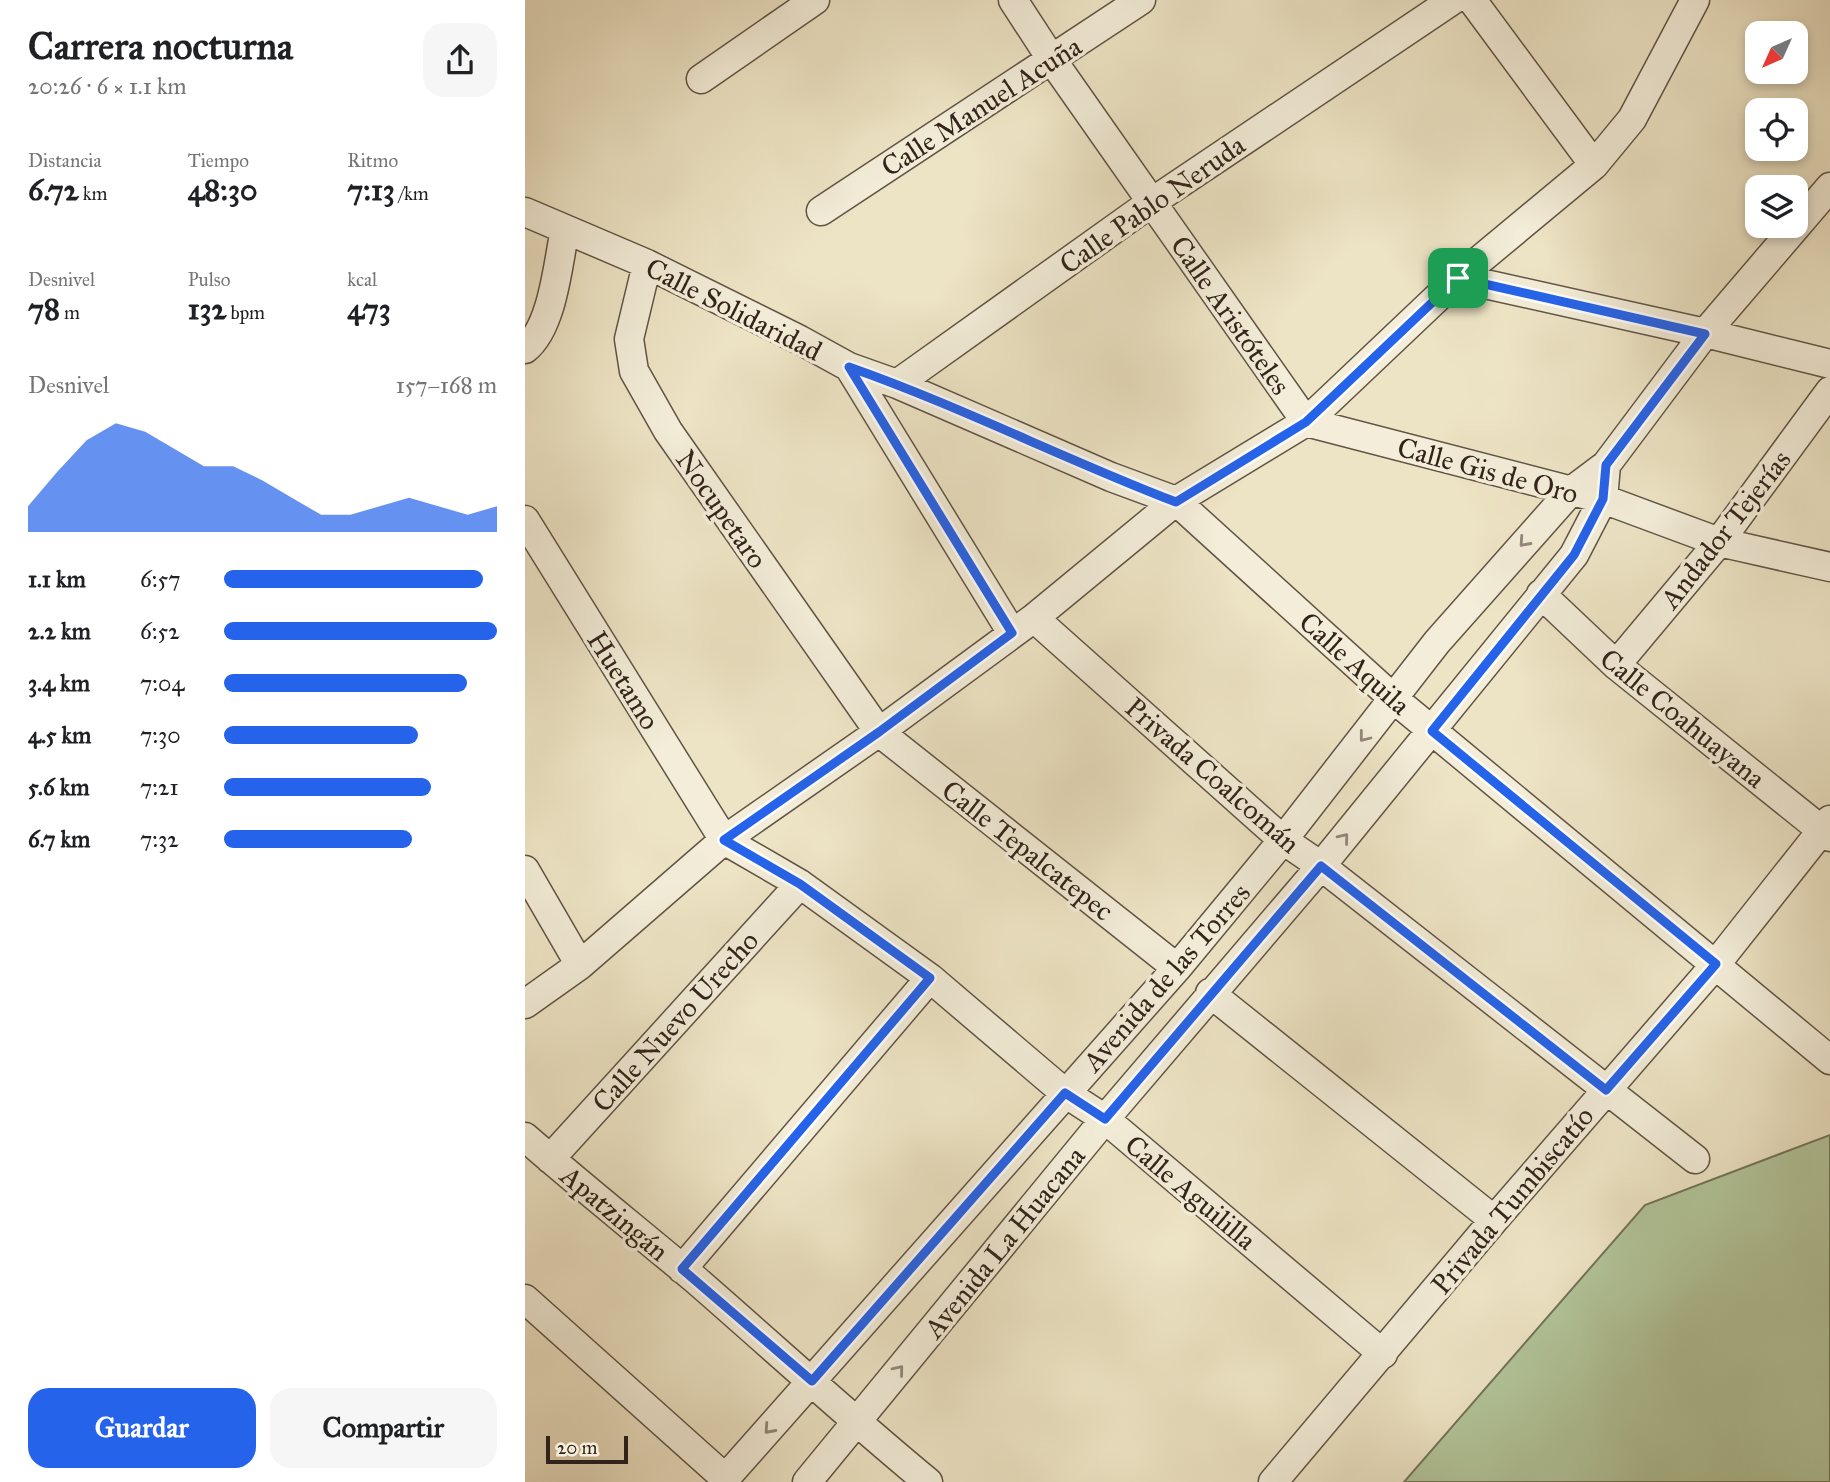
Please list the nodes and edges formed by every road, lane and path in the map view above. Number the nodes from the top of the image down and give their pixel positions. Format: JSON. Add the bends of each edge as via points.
{"nodes":[{"id":1,"x":815,"y":0,"type":"edge"},
{"id":2,"x":1013,"y":0,"type":"edge"},
{"id":3,"x":1141,"y":0,"type":"edge"},
{"id":4,"x":1453,"y":0,"type":"edge"},
{"id":5,"x":1472,"y":0,"type":"edge"},
{"id":6,"x":1695,"y":0,"type":"edge"},
{"id":7,"x":1052,"y":60,"type":"junction"},
{"id":8,"x":701,"y":79,"type":"dead end"},
{"id":9,"x":1594,"y":165,"type":"junction"},
{"id":10,"x":1830,"y":187,"type":"edge"},
{"id":11,"x":1152,"y":202,"type":"junction"},
{"id":12,"x":821,"y":211,"type":"dead end"},
{"id":13,"x":525,"y":212,"type":"edge"},
{"id":14,"x":565,"y":229,"type":"junction"},
{"id":15,"x":647,"y":264,"type":"junction"},
{"id":16,"x":1458,"y":278,"type":"junction"},
{"id":17,"x":1705,"y":334,"type":"junction"},
{"id":18,"x":528,"y":346,"type":"edge"},
{"id":19,"x":1830,"y":364,"type":"edge"},
{"id":20,"x":849,"y":367,"type":"junction"},
{"id":21,"x":897,"y":384,"type":"junction"},
{"id":22,"x":1830,"y":391,"type":"edge"},
{"id":23,"x":1306,"y":422,"type":"junction"},
{"id":24,"x":1606,"y":465,"type":"junction"},
{"id":25,"x":1570,"y":492,"type":"junction"},
{"id":26,"x":1603,"y":499,"type":"junction"},
{"id":27,"x":1176,"y":502,"type":"junction"},
{"id":28,"x":525,"y":520,"type":"edge"},
{"id":29,"x":1719,"y":542,"type":"junction"},
{"id":30,"x":1830,"y":567,"type":"edge"},
{"id":31,"x":1541,"y":594,"type":"junction"},
{"id":32,"x":1023,"y":625,"type":"junction"},
{"id":33,"x":1616,"y":665,"type":"junction"},
{"id":34,"x":1394,"y":699,"type":"junction"},
{"id":35,"x":1432,"y":731,"type":"junction"},
{"id":36,"x":879,"y":732,"type":"junction"},
{"id":37,"x":1827,"y":829,"type":"edge"},
{"id":38,"x":724,"y":840,"type":"junction"},
{"id":39,"x":1283,"y":840,"type":"junction"},
{"id":40,"x":1321,"y":866,"type":"junction"},
{"id":41,"x":525,"y":870,"type":"edge"},
{"id":42,"x":800,"y":884,"type":"junction"},
{"id":43,"x":1716,"y":964,"type":"junction"},
{"id":44,"x":580,"y":965,"type":"junction"},
{"id":45,"x":1177,"y":968,"type":"junction"},
{"id":46,"x":930,"y":978,"type":"junction"},
{"id":47,"x":1210,"y":993,"type":"junction"},
{"id":48,"x":525,"y":1004,"type":"edge"},
{"id":49,"x":1830,"y":1060,"type":"edge"},
{"id":50,"x":1606,"y":1090,"type":"junction"},
{"id":51,"x":1065,"y":1093,"type":"junction"},
{"id":52,"x":1105,"y":1119,"type":"junction"},
{"id":53,"x":525,"y":1137,"type":"edge"},
{"id":54,"x":550,"y":1159,"type":"junction"},
{"id":55,"x":1695,"y":1159,"type":"dead end"},
{"id":56,"x":1494,"y":1220,"type":"junction"},
{"id":57,"x":682,"y":1269,"type":"junction"},
{"id":58,"x":525,"y":1299,"type":"edge"},
{"id":59,"x":1383,"y":1354,"type":"junction"},
{"id":60,"x":812,"y":1381,"type":"junction"},
{"id":61,"x":856,"y":1423,"type":"junction"},
{"id":62,"x":723,"y":1480,"type":"edge"},
{"id":63,"x":807,"y":1482,"type":"edge"},
{"id":64,"x":928,"y":1482,"type":"edge"},
{"id":65,"x":1273,"y":1482,"type":"edge"}],
"edges":[{"from":1,"to":8,"type":"street"},
{"from":2,"to":7,"type":"street","name":"Calle Aristóteles"},
{"from":3,"to":7,"type":"street","name":"Calle Manuel Acuña"},
{"from":4,"to":11,"type":"street","name":"Calle Pablo Neruda"},
{"from":5,"to":9,"type":"street"},
{"from":6,"to":9,"type":"street","via":[[1632,119]]},
{"from":7,"to":11,"type":"street","name":"Calle Aristóteles"},
{"from":7,"to":12,"type":"street","name":"Calle Manuel Acuña"},
{"from":9,"to":16,"type":"street"},
{"from":10,"to":17,"type":"street"},
{"from":11,"to":21,"type":"street","name":"Calle Pablo Neruda"},
{"from":11,"to":23,"type":"street","name":"Calle Aristóteles"},
{"from":13,"to":14,"type":"street","name":"Calle Solidaridad"},
{"from":14,"to":15,"type":"street","name":"Calle Solidaridad"},
{"from":14,"to":18,"type":"street","via":[[545,321]]},
{"from":15,"to":20,"type":"street","name":"Calle Solidaridad"},
{"from":15,"to":36,"type":"street","name":"Nocupetaro","via":[[629,339],[634,371],[667,431]]},
{"from":16,"to":17,"type":"street"},
{"from":16,"to":23,"type":"street"},
{"from":17,"to":19,"type":"street"},
{"from":17,"to":24,"type":"street"},
{"from":20,"to":21,"type":"street"},
{"from":20,"to":32,"type":"street","name":"Calle Solidaridad"},
{"from":21,"to":27,"type":"street"},
{"from":22,"to":29,"type":"street","name":"Andador Tejerías"},
{"from":23,"to":25,"type":"street","name":"Calle Gis de Oro"},
{"from":23,"to":27,"type":"street"},
{"from":24,"to":25,"type":"street"},
{"from":24,"to":26,"type":"street","name":"Avenida La Huacana"},
{"from":25,"to":26,"type":"street","name":"Calle Gis de Oro"},
{"from":25,"to":34,"type":"street","name":"Avenida de las Torres","one_way":true,"via":[[1476,595]]},
{"from":26,"to":29,"type":"street","name":"Calle Gis de Oro"},
{"from":26,"to":31,"type":"street","name":"Avenida La Huacana","via":[[1574,555]]},
{"from":27,"to":32,"type":"street"},
{"from":27,"to":34,"type":"street","name":"Calle Aquila"},
{"from":28,"to":38,"type":"street","name":"Huetamo"},
{"from":29,"to":30,"type":"street","name":"Calle Gis de Oro"},
{"from":29,"to":33,"type":"street","name":"Andador Tejerías"},
{"from":31,"to":33,"type":"street","name":"Calle Coahuayana"},
{"from":31,"to":35,"type":"street","name":"Avenida La Huacana"},
{"from":32,"to":36,"type":"street"},
{"from":32,"to":39,"type":"street","name":"Privada Coalcomán"},
{"from":33,"to":37,"type":"street","name":"Calle Coahuayana"},
{"from":34,"to":35,"type":"street","name":"Calle Aquila"},
{"from":34,"to":39,"type":"street","name":"Avenida de las Torres","one_way":true},
{"from":40,"to":35,"type":"street","name":"Avenida La Huacana","one_way":true},
{"from":35,"to":43,"type":"street","name":"Calle Aquila"},
{"from":36,"to":38,"type":"street"},
{"from":36,"to":45,"type":"street","name":"Calle Tepalcatepec"},
{"from":37,"to":43,"type":"street","name":"Privada Tumbiscatío"},
{"from":38,"to":42,"type":"street","name":"Calle Aguililla"},
{"from":38,"to":44,"type":"street"},
{"from":39,"to":40,"type":"street","name":"Privada Coalcomán"},
{"from":39,"to":45,"type":"street","name":"Avenida de las Torres"},
{"from":40,"to":47,"type":"street","name":"Avenida La Huacana"},
{"from":40,"to":50,"type":"street","name":"Privada Coalcomán"},
{"from":41,"to":44,"type":"street"},
{"from":42,"to":46,"type":"street","name":"Calle Aguililla"},
{"from":42,"to":54,"type":"street","name":"Calle Nuevo Urecho"},
{"from":43,"to":49,"type":"street","name":"Calle Aquila"},
{"from":43,"to":50,"type":"street","name":"Privada Tumbiscatío"},
{"from":44,"to":48,"type":"street"},
{"from":45,"to":51,"type":"street","name":"Avenida de las Torres"},
{"from":46,"to":51,"type":"street","name":"Calle Aguililla"},
{"from":46,"to":57,"type":"street"},
{"from":47,"to":52,"type":"street","name":"Avenida La Huacana"},
{"from":47,"to":56,"type":"street"},
{"from":50,"to":55,"type":"street","name":"Privada Coalcomán"},
{"from":50,"to":56,"type":"street","name":"Privada Tumbiscatío"},
{"from":51,"to":52,"type":"street","name":"Calle Aguililla"},
{"from":51,"to":60,"type":"street","name":"Avenida de las Torres"},
{"from":52,"to":59,"type":"street","name":"Calle Aguililla"},
{"from":61,"to":52,"type":"street","name":"Avenida La Huacana","one_way":true},
{"from":53,"to":54,"type":"street","name":"Apatzingán"},
{"from":54,"to":57,"type":"street","name":"Apatzingán"},
{"from":56,"to":59,"type":"street","name":"Privada Tumbiscatío"},
{"from":57,"to":60,"type":"street","name":"Apatzingán"},
{"from":58,"to":62,"type":"street"},
{"from":59,"to":65,"type":"street","name":"Privada Tumbiscatío"},
{"from":60,"to":61,"type":"street","name":"Apatzingán"},
{"from":60,"to":62,"type":"street","name":"Avenida de las Torres","one_way":true},
{"from":61,"to":63,"type":"street"},
{"from":61,"to":64,"type":"street","name":"Apatzingán"}]}
